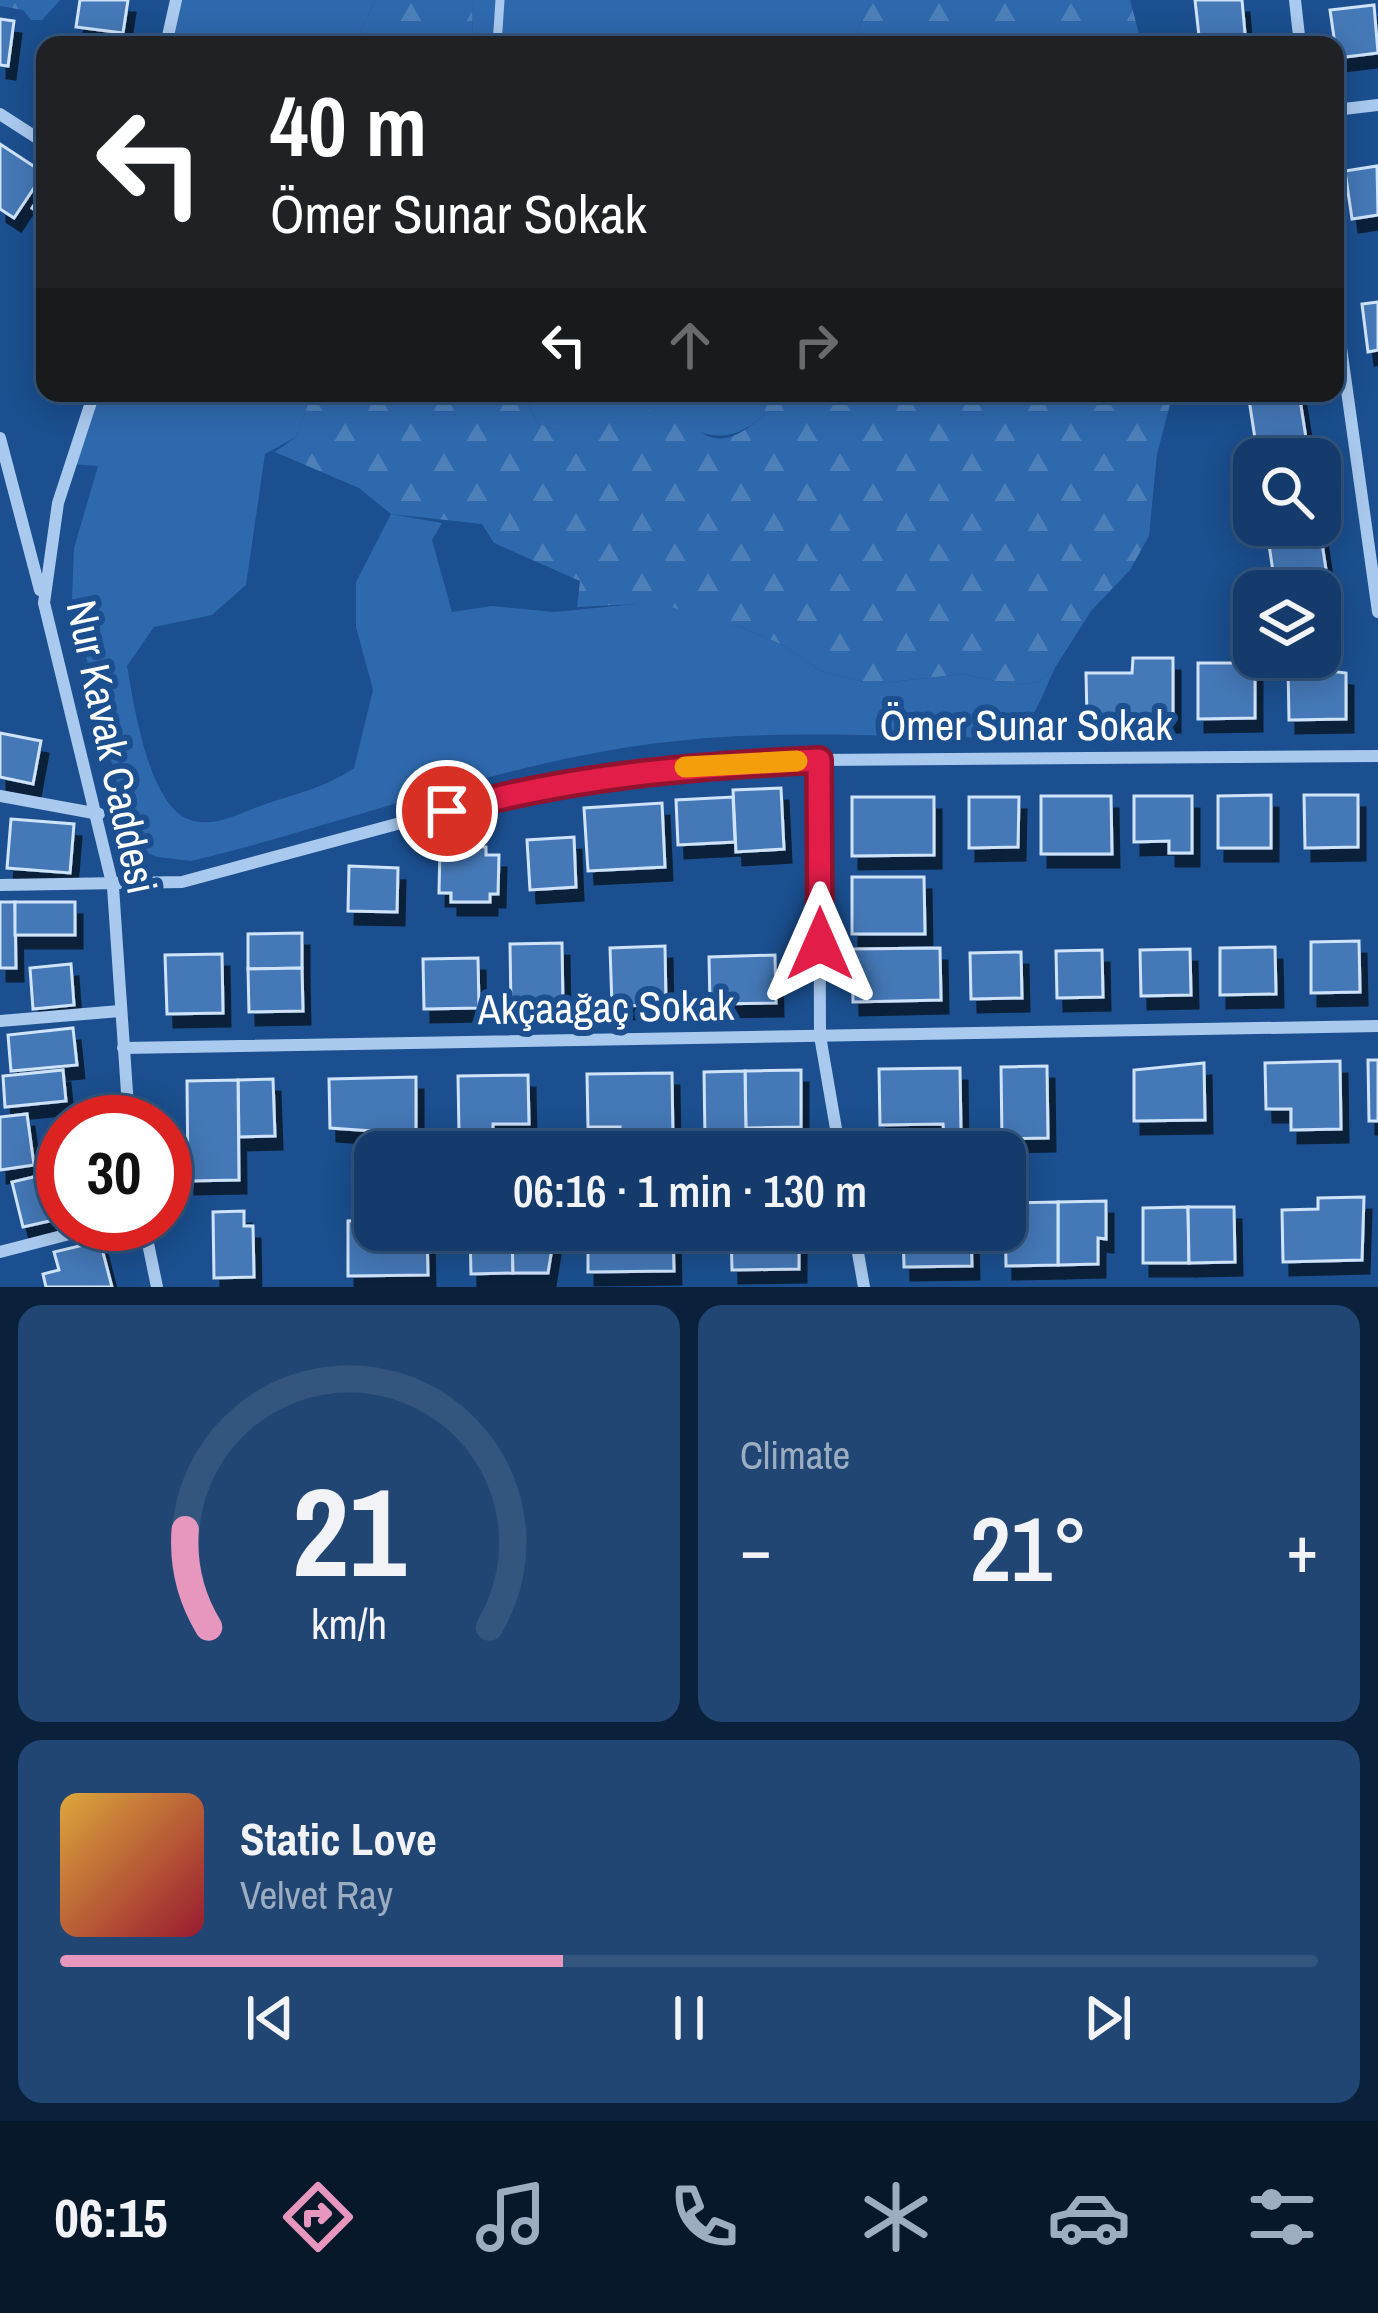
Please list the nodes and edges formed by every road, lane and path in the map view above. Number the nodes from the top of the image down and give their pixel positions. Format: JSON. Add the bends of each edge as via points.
{"nodes":[{"id":1,"x":176,"y":0,"type":"edge"},
{"id":2,"x":500,"y":0,"type":"edge"},
{"id":3,"x":1294,"y":0,"type":"edge"},
{"id":4,"x":168,"y":36,"type":"edge"},
{"id":5,"x":498,"y":36,"type":"edge"},
{"id":6,"x":1299,"y":36,"type":"edge"},
{"id":7,"x":1378,"y":105,"type":"edge"},
{"id":8,"x":1344,"y":109,"type":"edge"},
{"id":9,"x":0,"y":114,"type":"edge"},
{"id":10,"x":36,"y":137,"type":"edge"},
{"id":11,"x":1344,"y":368,"type":"edge"},
{"id":12,"x":91,"y":402,"type":"edge"},
{"id":13,"x":0,"y":438,"type":"edge"},
{"id":14,"x":0,"y":512,"type":"edge"},
{"id":15,"x":20,"y":516,"type":"junction"},
{"id":16,"x":44,"y":603,"type":"junction"},
{"id":17,"x":1378,"y":612,"type":"edge"},
{"id":18,"x":1378,"y":756,"type":"edge"},
{"id":19,"x":819,"y":760,"type":"junction"},
{"id":20,"x":0,"y":796,"type":"edge"},
{"id":21,"x":99,"y":814,"type":"junction"},
{"id":22,"x":0,"y":885,"type":"edge"},
{"id":23,"x":113,"y":887,"type":"junction"},
{"id":24,"x":120,"y":1011,"type":"junction"},
{"id":25,"x":0,"y":1021,"type":"edge"},
{"id":26,"x":1378,"y":1026,"type":"edge"},
{"id":27,"x":820,"y":1036,"type":"junction"},
{"id":28,"x":123,"y":1048,"type":"junction"},
{"id":29,"x":127,"y":1095,"type":"edge"},
{"id":30,"x":836,"y":1131,"type":"edge"},
{"id":31,"x":36,"y":1243,"type":"edge"},
{"id":32,"x":150,"y":1251,"type":"edge"},
{"id":33,"x":858,"y":1251,"type":"edge"},
{"id":34,"x":0,"y":1252,"type":"edge"},
{"id":35,"x":157,"y":1287,"type":"edge"},
{"id":36,"x":864,"y":1287,"type":"edge"}],
"edges":[{"from":1,"to":4,"type":"street"},
{"from":2,"to":5,"type":"lane"},
{"from":3,"to":6,"type":"street"},
{"from":7,"to":8,"type":"street"},
{"from":9,"to":10,"type":"street"},
{"from":11,"to":17,"type":"street"},
{"from":12,"to":16,"type":"street","name":"Nur Kavak Caddesi","via":[[58,503]]},
{"from":13,"to":15,"type":"street"},
{"from":14,"to":15,"type":"street"},
{"from":15,"to":16,"type":"street"},
{"from":16,"to":21,"type":"street","name":"Nur Kavak Caddesi"},
{"from":18,"to":19,"type":"street","name":"Ömer Sunar Sokak"},
{"from":19,"to":23,"type":"street","name":"Ömer Sunar Sokak","via":[[653,769],[523,790],[253,867]]},
{"from":19,"to":27,"type":"street"},
{"from":20,"to":21,"type":"street"},
{"from":21,"to":23,"type":"street","name":"Nur Kavak Caddesi"},
{"from":22,"to":23,"type":"street","name":"Ömer Sunar Sokak"},
{"from":23,"to":24,"type":"street","name":"Nur Kavak Caddesi"},
{"from":24,"to":25,"type":"street"},
{"from":24,"to":28,"type":"street","name":"Nur Kavak Caddesi"},
{"from":26,"to":27,"type":"street","name":"Akçaağaç Sokak"},
{"from":27,"to":28,"type":"street","name":"Akçaağaç Sokak"},
{"from":27,"to":30,"type":"street"},
{"from":28,"to":29,"type":"street","name":"Nur Kavak Caddesi"},
{"from":31,"to":34,"type":"street"},
{"from":32,"to":35,"type":"street"},
{"from":33,"to":36,"type":"street"}]}
